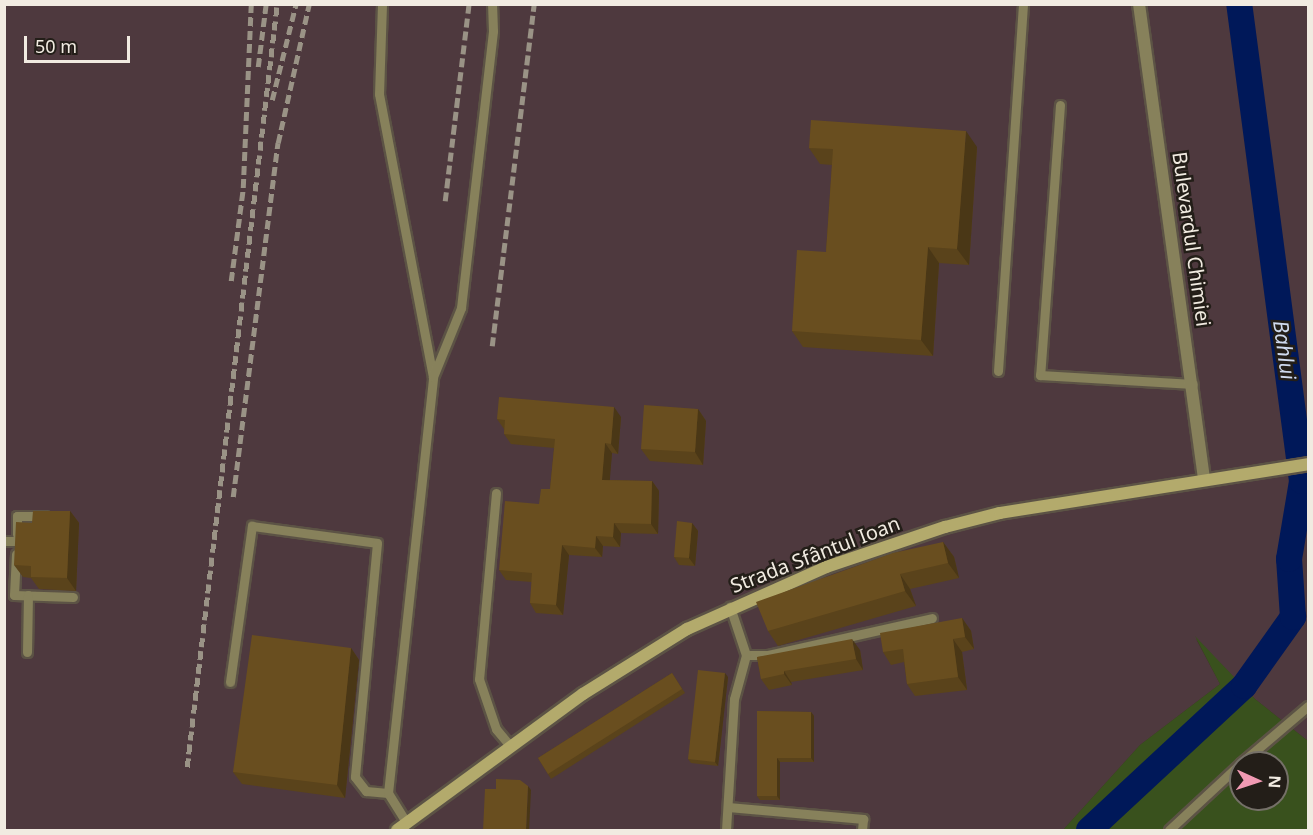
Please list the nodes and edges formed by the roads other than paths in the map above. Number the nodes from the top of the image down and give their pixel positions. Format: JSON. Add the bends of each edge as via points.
{"nodes":[{"id":1,"x":382,"y":4,"type":"edge"},
{"id":2,"x":492,"y":4,"type":"edge"},
{"id":3,"x":1023,"y":4,"type":"edge"},
{"id":4,"x":1139,"y":4,"type":"edge"},
{"id":5,"x":1060,"y":105,"type":"dead end"},
{"id":6,"x":998,"y":371,"type":"dead end"},
{"id":7,"x":433,"y":377,"type":"junction"},
{"id":8,"x":1193,"y":384,"type":"junction"},
{"id":9,"x":1308,"y":464,"type":"edge"},
{"id":10,"x":1204,"y":478,"type":"junction"},
{"id":11,"x":496,"y":492,"type":"dead end"},
{"id":12,"x":53,"y":516,"type":"edge"},
{"id":13,"x":4,"y":541,"type":"edge"},
{"id":14,"x":16,"y":541,"type":"junction"},
{"id":15,"x":28,"y":595,"type":"junction"},
{"id":16,"x":72,"y":597,"type":"dead end"},
{"id":17,"x":730,"y":607,"type":"junction"},
{"id":18,"x":932,"y":618,"type":"dead end"},
{"id":19,"x":27,"y":652,"type":"dead end"},
{"id":20,"x":746,"y":655,"type":"junction"},
{"id":21,"x":230,"y":682,"type":"dead end"},
{"id":22,"x":1308,"y":706,"type":"edge"},
{"id":23,"x":511,"y":747,"type":"junction"},
{"id":24,"x":1255,"y":751,"type":"edge"},
{"id":25,"x":1229,"y":774,"type":"edge"},
{"id":26,"x":388,"y":793,"type":"junction"},
{"id":27,"x":728,"y":807,"type":"junction"},
{"id":28,"x":402,"y":827,"type":"edge"},
{"id":29,"x":726,"y":831,"type":"edge"},
{"id":30,"x":862,"y":831,"type":"edge"},
{"id":31,"x":1169,"y":831,"type":"edge"}],
"edges":[{"from":1,"to":7,"type":"lane","via":[[379,94]]},
{"from":2,"to":7,"type":"lane","via":[[494,31],[461,308]]},
{"from":3,"to":6,"type":"lane"},
{"from":4,"to":8,"type":"street","name":"Bulevardul Chimiei"},
{"from":5,"to":8,"type":"lane","via":[[1040,375]]},
{"from":7,"to":26,"type":"lane"},
{"from":8,"to":10,"type":"street","name":"Bulevardul Chimiei"},
{"from":9,"to":10,"type":"main road","name":"Strada Sfântul Ioan"},
{"from":10,"to":17,"type":"main road","name":"Strada Sfântul Ioan","via":[[1083,497],[945,527],[826,567]]},
{"from":11,"to":23,"type":"lane","via":[[478,679],[496,729]]},
{"from":12,"to":14,"type":"lane","via":[[17,516]]},
{"from":13,"to":14,"type":"lane"},
{"from":14,"to":15,"type":"lane","via":[[14,595]]},
{"from":15,"to":16,"type":"lane"},
{"from":15,"to":19,"type":"lane"},
{"from":17,"to":20,"type":"lane"},
{"from":17,"to":23,"type":"main road","name":"Strada Sfântul Ioan","via":[[583,694]]},
{"from":18,"to":20,"type":"lane","via":[[768,655]]},
{"from":20,"to":27,"type":"lane","via":[[734,699]]},
{"from":21,"to":26,"type":"lane","via":[[252,526],[377,543],[355,777],[366,791]]},
{"from":22,"to":24,"type":"lane"},
{"from":23,"to":28,"type":"main road","name":"Strada Sfântul Ioan"},
{"from":25,"to":31,"type":"lane"},
{"from":26,"to":28,"type":"lane"},
{"from":27,"to":29,"type":"lane"},
{"from":27,"to":30,"type":"lane","via":[[863,819]]}]}
